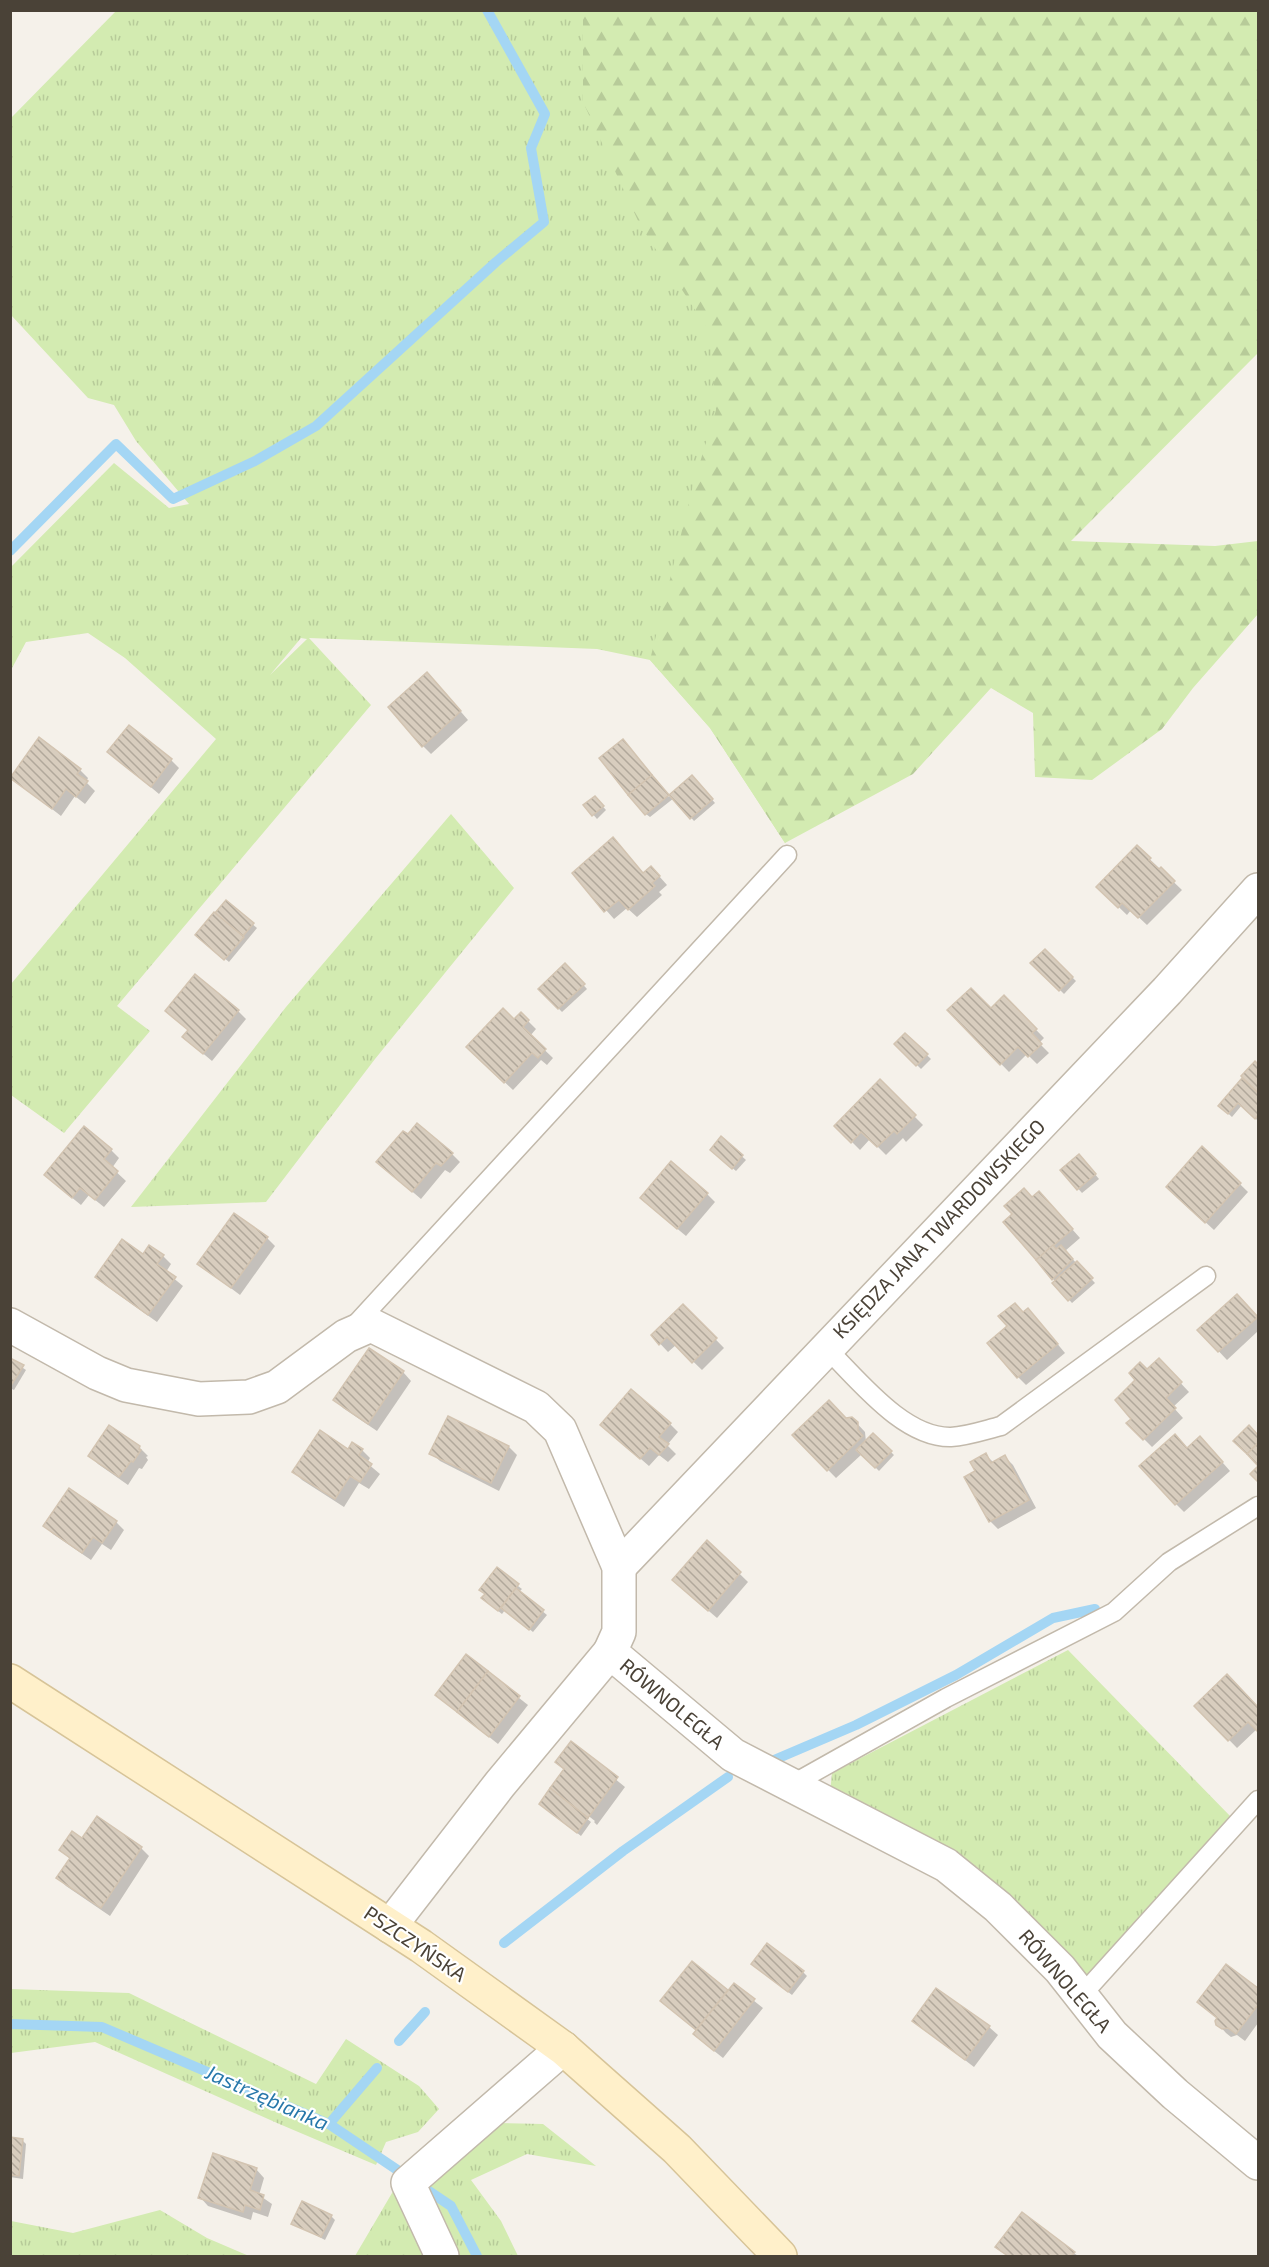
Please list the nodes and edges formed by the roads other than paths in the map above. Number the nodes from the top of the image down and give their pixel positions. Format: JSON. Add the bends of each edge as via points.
{"nodes":[{"id":1,"x":787,"y":855,"type":"dead end"},
{"id":2,"x":1258,"y":891,"type":"edge"},
{"id":3,"x":1206,"y":1275,"type":"dead end"},
{"id":4,"x":10,"y":1325,"type":"edge"},
{"id":5,"x":346,"y":1336,"type":"junction"},
{"id":6,"x":826,"y":1348,"type":"junction"},
{"id":7,"x":1258,"y":1506,"type":"edge"},
{"id":8,"x":620,"y":1567,"type":"junction"},
{"id":9,"x":610,"y":1652,"type":"junction"},
{"id":10,"x":10,"y":1681,"type":"edge"},
{"id":11,"x":791,"y":1785,"type":"junction"},
{"id":12,"x":1258,"y":1800,"type":"edge"},
{"id":13,"x":390,"y":1926,"type":"junction"},
{"id":14,"x":1081,"y":1996,"type":"junction"},
{"id":15,"x":563,"y":2048,"type":"junction"},
{"id":16,"x":1258,"y":2163,"type":"edge"},
{"id":17,"x":442,"y":2256,"type":"edge"},
{"id":18,"x":780,"y":2256,"type":"edge"}],
"edges":[{"from":1,"to":5,"type":"lane"},
{"from":2,"to":6,"type":"street","name":"KSIĘDZA JANA TWARDOWSKIEGO","via":[[1167,992]]},
{"from":3,"to":6,"type":"lane","via":[[1001,1425],[972,1433],[950,1437],[919,1431],[896,1417]]},
{"from":4,"to":5,"type":"street","name":"RÓWNOLEGŁA","via":[[126,1385],[199,1399],[249,1397],[277,1387]]},
{"from":5,"to":8,"type":"street","name":"RÓWNOLEGŁA","via":[[371,1325],[536,1407],[560,1431]]},
{"from":6,"to":8,"type":"street","name":"KSIĘDZA JANA TWARDOWSKIEGO"},
{"from":7,"to":11,"type":"lane","via":[[1169,1562],[1114,1612],[946,1698]]},
{"from":8,"to":9,"type":"street","name":"RÓWNOLEGŁA","via":[[619,1632]]},
{"from":9,"to":11,"type":"street","name":"RÓWNOLEGŁA","via":[[733,1755]]},
{"from":9,"to":13,"type":"street","via":[[500,1784]]},
{"from":10,"to":13,"type":"street","name":"PSZCZYŃSKA"},
{"from":11,"to":14,"type":"street","name":"RÓWNOLEGŁA","via":[[946,1865],[998,1907],[1060,1969]]},
{"from":12,"to":14,"type":"lane"},
{"from":13,"to":15,"type":"street","name":"PSZCZYŃSKA"},
{"from":14,"to":16,"type":"street","name":"RÓWNOLEGŁA","via":[[1120,2042],[1175,2094]]},
{"from":15,"to":17,"type":"street","via":[[419,2173]]},
{"from":15,"to":18,"type":"street","name":"PSZCZYŃSKA","via":[[677,2149]]}]}
